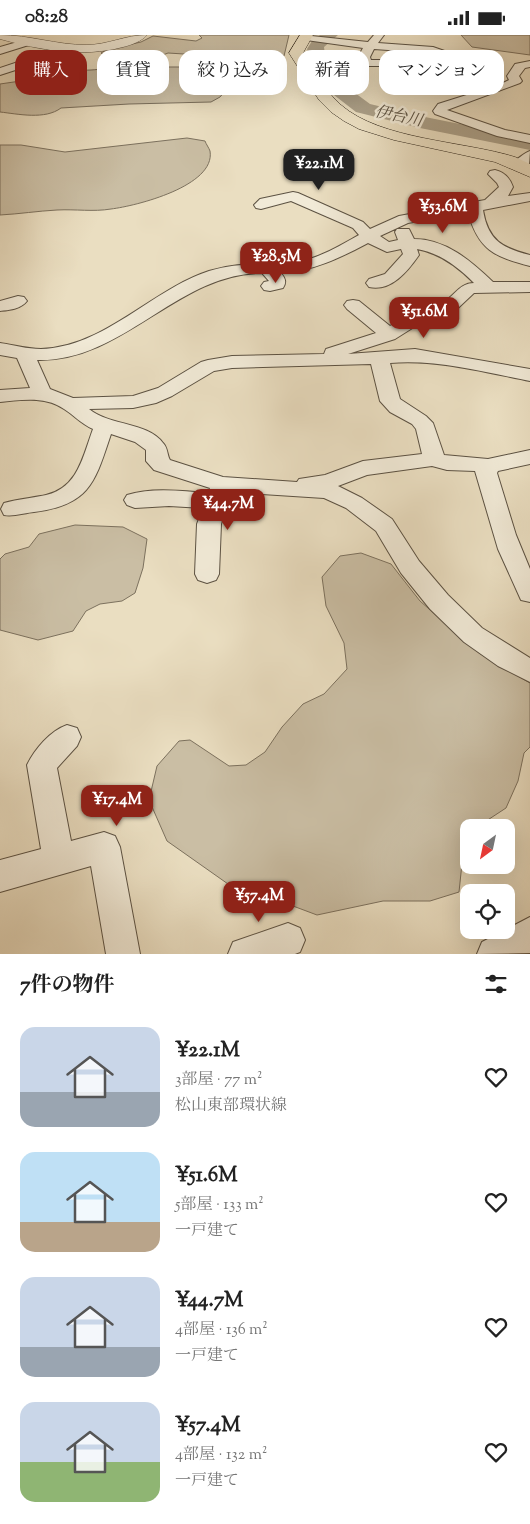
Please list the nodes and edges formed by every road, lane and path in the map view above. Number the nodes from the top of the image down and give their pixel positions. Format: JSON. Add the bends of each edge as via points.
{"nodes":[{"id":1,"x":0,"y":35,"type":"edge"},
{"id":2,"x":141,"y":35,"type":"edge"},
{"id":3,"x":379,"y":35,"type":"edge"},
{"id":4,"x":423,"y":35,"type":"edge"},
{"id":5,"x":310,"y":37,"type":"edge"},
{"id":6,"x":28,"y":42,"type":"junction"},
{"id":7,"x":74,"y":44,"type":"edge"},
{"id":8,"x":371,"y":46,"type":"junction"},
{"id":9,"x":433,"y":50,"type":"joint"},
{"id":10,"x":0,"y":51,"type":"edge"},
{"id":11,"x":379,"y":63,"type":"edge"},
{"id":12,"x":530,"y":65,"type":"edge"},
{"id":13,"x":0,"y":72,"type":"edge"},
{"id":14,"x":504,"y":87,"type":"edge"},
{"id":15,"x":479,"y":95,"type":"edge"},
{"id":16,"x":530,"y":139,"type":"edge"},
{"id":17,"x":526,"y":164,"type":"edge"},
{"id":18,"x":495,"y":174,"type":"dead end"},
{"id":19,"x":530,"y":197,"type":"edge"},
{"id":20,"x":493,"y":204,"type":"junction"},
{"id":21,"x":261,"y":205,"type":"dead end"},
{"id":22,"x":475,"y":207,"type":"junction"},
{"id":23,"x":404,"y":219,"type":"junction"},
{"id":24,"x":368,"y":235,"type":"junction"},
{"id":25,"x":407,"y":243,"type":"junction"},
{"id":26,"x":530,"y":261,"type":"edge"},
{"id":27,"x":376,"y":283,"type":"dead end"},
{"id":28,"x":488,"y":287,"type":"junction"},
{"id":29,"x":530,"y":287,"type":"edge"},
{"id":30,"x":18,"y":301,"type":"dead end"},
{"id":31,"x":0,"y":305,"type":"edge"},
{"id":32,"x":353,"y":305,"type":"dead end"},
{"id":33,"x":0,"y":334,"type":"edge"},
{"id":34,"x":389,"y":335,"type":"junction"},
{"id":35,"x":13,"y":351,"type":"edge"},
{"id":36,"x":379,"y":358,"type":"junction"},
{"id":37,"x":313,"y":359,"type":"junction"},
{"id":38,"x":530,"y":375,"type":"edge"},
{"id":39,"x":42,"y":393,"type":"junction"},
{"id":40,"x":0,"y":395,"type":"edge"},
{"id":41,"x":71,"y":404,"type":"junction"},
{"id":42,"x":104,"y":426,"type":"junction"},
{"id":43,"x":530,"y":457,"type":"edge"},
{"id":44,"x":434,"y":459,"type":"junction"},
{"id":45,"x":488,"y":466,"type":"junction"},
{"id":46,"x":283,"y":487,"type":"junction"},
{"id":47,"x":219,"y":493,"type":"junction"},
{"id":48,"x":136,"y":500,"type":"dead end"},
{"id":49,"x":12,"y":509,"type":"dead end"},
{"id":50,"x":207,"y":574,"type":"dead end"},
{"id":51,"x":530,"y":593,"type":"edge"},
{"id":52,"x":530,"y":671,"type":"edge"},
{"id":53,"x":67,"y":737,"type":"dead end"},
{"id":54,"x":59,"y":859,"type":"junction"},
{"id":55,"x":0,"y":876,"type":"edge"},
{"id":56,"x":530,"y":934,"type":"edge"},
{"id":57,"x":288,"y":939,"type":"dead end"},
{"id":58,"x":124,"y":954,"type":"edge"},
{"id":59,"x":245,"y":954,"type":"edge"},
{"id":60,"x":494,"y":954,"type":"edge"}],
"edges":[{"from":1,"to":6,"type":"street"},
{"from":2,"to":7,"type":"street","via":[[116,44]]},
{"from":3,"to":8,"type":"street"},
{"from":4,"to":9,"type":"street"},
{"from":5,"to":8,"type":"street"},
{"from":5,"to":17,"type":"main road","via":[[296,53],[325,97],[344,114],[396,135]]},
{"from":6,"to":7,"type":"street"},
{"from":6,"to":10,"type":"street"},
{"from":7,"to":13,"type":"street","via":[[64,51]]},
{"from":8,"to":9,"type":"street"},
{"from":8,"to":11,"type":"street","via":[[364,57],[367,63]]},
{"from":12,"to":14,"type":"street","via":[[516,67],[513,76],[516,81]]},
{"from":15,"to":16,"type":"street","via":[[442,107],[439,111]]},
{"from":18,"to":20,"type":"street","via":[[506,187],[492,201]]},
{"from":19,"to":20,"type":"street"},
{"from":20,"to":22,"type":"street"},
{"from":21,"to":24,"type":"street","via":[[293,196],[358,225]]},
{"from":22,"to":23,"type":"street"},
{"from":22,"to":26,"type":"street","via":[[481,229],[499,251]]},
{"from":23,"to":24,"type":"street"},
{"from":23,"to":25,"type":"street","via":[[401,229]]},
{"from":24,"to":25,"type":"street","via":[[387,247]]},
{"from":24,"to":35,"type":"street","via":[[314,263],[269,277],[230,271],[199,280],[146,313],[84,345],[57,352]]},
{"from":25,"to":27,"type":"street","via":[[409,259],[392,278]]},
{"from":25,"to":28,"type":"street","via":[[437,248],[469,267]]},
{"from":28,"to":29,"type":"street"},
{"from":28,"to":34,"type":"street","via":[[470,288],[451,305],[408,323]]},
{"from":30,"to":31,"type":"street"},
{"from":32,"to":34,"type":"street"},
{"from":33,"to":35,"type":"street"},
{"from":34,"to":37,"type":"street"},
{"from":35,"to":39,"type":"street"},
{"from":36,"to":37,"type":"street"},
{"from":36,"to":38,"type":"street","via":[[435,357]]},
{"from":36,"to":44,"type":"street","via":[[390,401],[426,428]]},
{"from":37,"to":41,"type":"street","via":[[208,366],[149,399]]},
{"from":39,"to":40,"type":"street"},
{"from":39,"to":41,"type":"street"},
{"from":41,"to":42,"type":"street"},
{"from":42,"to":47,"type":"street","via":[[140,436],[155,446],[157,461],[162,465]]},
{"from":42,"to":49,"type":"street","via":[[87,477],[75,491],[49,502]]},
{"from":43,"to":45,"type":"street"},
{"from":44,"to":45,"type":"street","via":[[442,463]]},
{"from":44,"to":46,"type":"street","via":[[363,469],[320,484]]},
{"from":45,"to":51,"type":"street","via":[[486,473],[503,536]]},
{"from":46,"to":47,"type":"street"},
{"from":46,"to":52,"type":"street","via":[[328,491],[369,512],[384,525],[410,567],[438,602],[472,635]]},
{"from":47,"to":48,"type":"street"},
{"from":47,"to":50,"type":"street","via":[[209,524]]},
{"from":53,"to":54,"type":"street","via":[[42,765]]},
{"from":54,"to":55,"type":"street"},
{"from":54,"to":58,"type":"street","via":[[104,847]]},
{"from":56,"to":60,"type":"street"},
{"from":57,"to":59,"type":"street"}]}
